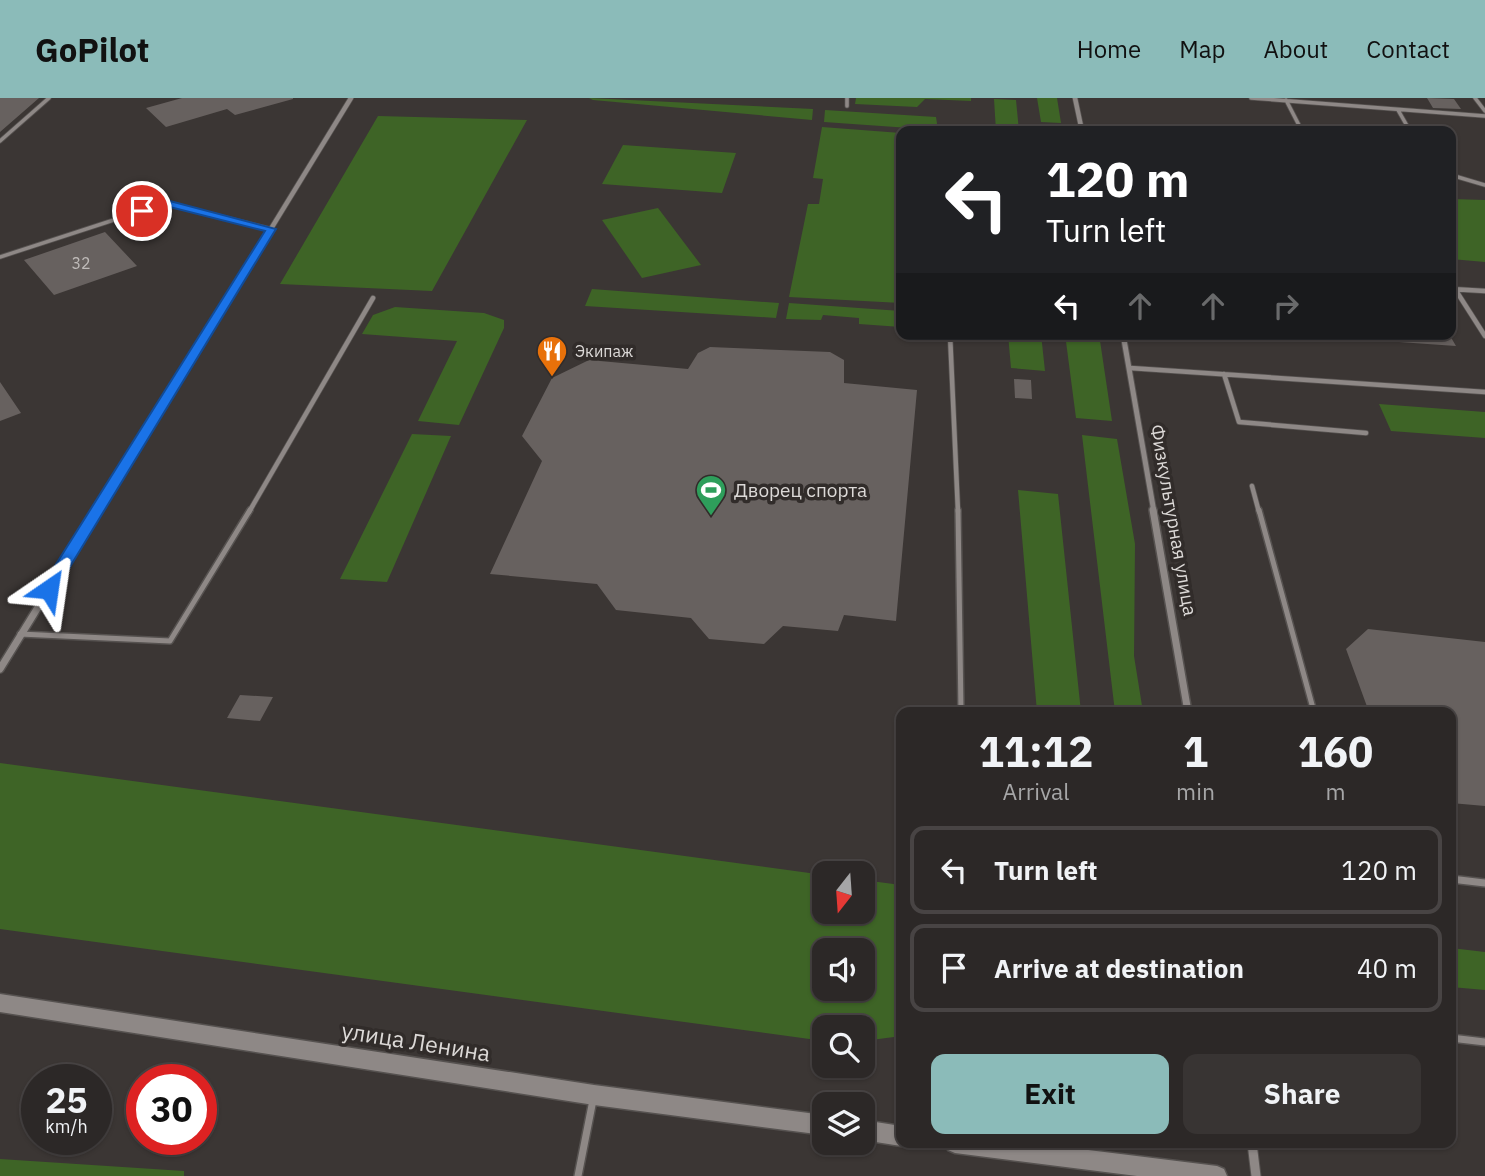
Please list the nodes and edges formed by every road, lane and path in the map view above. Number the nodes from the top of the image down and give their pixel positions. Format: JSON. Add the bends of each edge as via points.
{"nodes":[{"id":1,"x":49,"y":98,"type":"edge"},
{"id":2,"x":351,"y":98,"type":"edge"},
{"id":3,"x":847,"y":98,"type":"edge"},
{"id":4,"x":1075,"y":98,"type":"edge"},
{"id":5,"x":1251,"y":98,"type":"edge"},
{"id":6,"x":1374,"y":98,"type":"edge"},
{"id":7,"x":1475,"y":98,"type":"edge"},
{"id":8,"x":1286,"y":100,"type":"junction"},
{"id":9,"x":847,"y":106,"type":"dead end"},
{"id":10,"x":1379,"y":106,"type":"junction"},
{"id":11,"x":1398,"y":110,"type":"junction"},
{"id":12,"x":1485,"y":114,"type":"edge"},
{"id":13,"x":1081,"y":126,"type":"edge"},
{"id":14,"x":1299,"y":126,"type":"edge"},
{"id":15,"x":1407,"y":126,"type":"edge"},
{"id":16,"x":0,"y":141,"type":"edge"},
{"id":17,"x":1456,"y":176,"type":"edge"},
{"id":18,"x":1485,"y":185,"type":"edge"},
{"id":19,"x":271,"y":229,"type":"junction"},
{"id":20,"x":0,"y":257,"type":"edge"},
{"id":21,"x":1456,"y":289,"type":"edge"},
{"id":22,"x":1485,"y":291,"type":"edge"},
{"id":23,"x":1456,"y":294,"type":"edge"},
{"id":24,"x":373,"y":298,"type":"dead end"},
{"id":25,"x":1485,"y":337,"type":"edge"},
{"id":26,"x":950,"y":340,"type":"edge"},
{"id":27,"x":1124,"y":340,"type":"edge"},
{"id":28,"x":1130,"y":368,"type":"junction"},
{"id":29,"x":1224,"y":374,"type":"junction"},
{"id":30,"x":1485,"y":392,"type":"edge"},
{"id":31,"x":1366,"y":433,"type":"dead end"},
{"id":32,"x":1252,"y":486,"type":"dead end"},
{"id":33,"x":20,"y":634,"type":"junction"},
{"id":34,"x":0,"y":668,"type":"edge"},
{"id":35,"x":961,"y":707,"type":"edge"},
{"id":36,"x":1187,"y":707,"type":"edge"},
{"id":37,"x":1313,"y":707,"type":"edge"},
{"id":38,"x":1456,"y":880,"type":"edge"},
{"id":39,"x":1485,"y":883,"type":"edge"},
{"id":40,"x":0,"y":1003,"type":"edge"},
{"id":41,"x":1456,"y":1039,"type":"edge"},
{"id":42,"x":1485,"y":1042,"type":"edge"},
{"id":43,"x":594,"y":1095,"type":"junction"},
{"id":44,"x":812,"y":1123,"type":"edge"},
{"id":45,"x":875,"y":1132,"type":"edge"},
{"id":46,"x":896,"y":1135,"type":"edge"},
{"id":47,"x":1004,"y":1148,"type":"edge"},
{"id":48,"x":1253,"y":1148,"type":"edge"},
{"id":49,"x":578,"y":1176,"type":"edge"},
{"id":50,"x":1217,"y":1176,"type":"edge"},
{"id":51,"x":1256,"y":1176,"type":"edge"}],
"edges":[{"from":1,"to":16,"type":"lane"},
{"from":2,"to":19,"type":"street"},
{"from":3,"to":9,"type":"lane"},
{"from":4,"to":13,"type":"street"},
{"from":5,"to":8,"type":"lane"},
{"from":6,"to":10,"type":"lane"},
{"from":7,"to":12,"type":"lane"},
{"from":8,"to":10,"type":"lane"},
{"from":8,"to":14,"type":"lane"},
{"from":10,"to":11,"type":"lane"},
{"from":11,"to":12,"type":"lane"},
{"from":11,"to":15,"type":"lane"},
{"from":17,"to":18,"type":"lane"},
{"from":19,"to":20,"type":"lane","via":[[166,203]]},
{"from":19,"to":33,"type":"street"},
{"from":21,"to":22,"type":"lane"},
{"from":23,"to":25,"type":"lane"},
{"from":24,"to":33,"type":"lane","via":[[170,641]]},
{"from":26,"to":35,"type":"lane","via":[[960,553]]},
{"from":27,"to":28,"type":"street","name":"Физкультурная улица"},
{"from":28,"to":29,"type":"lane"},
{"from":28,"to":36,"type":"street","name":"Физкультурная улица"},
{"from":29,"to":30,"type":"lane"},
{"from":29,"to":31,"type":"lane","via":[[1239,422]]},
{"from":32,"to":37,"type":"lane"},
{"from":33,"to":34,"type":"street"},
{"from":38,"to":39,"type":"lane"},
{"from":40,"to":43,"type":"main road","name":"улица Ленина"},
{"from":41,"to":42,"type":"lane"},
{"from":43,"to":44,"type":"main road","name":"улица Ленина"},
{"from":43,"to":49,"type":"lane"},
{"from":45,"to":46,"type":"main road"},
{"from":47,"to":50,"type":"main road"},
{"from":48,"to":51,"type":"street"}]}
